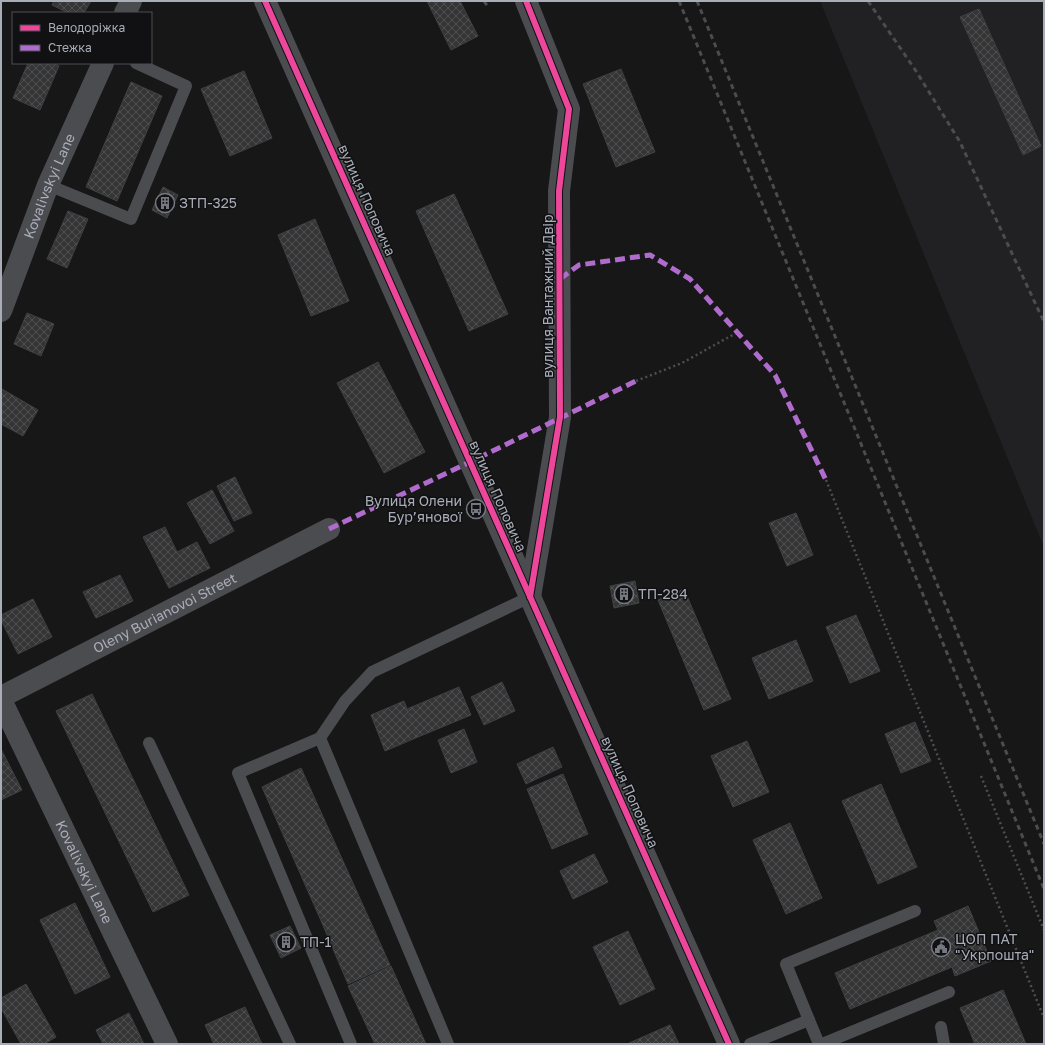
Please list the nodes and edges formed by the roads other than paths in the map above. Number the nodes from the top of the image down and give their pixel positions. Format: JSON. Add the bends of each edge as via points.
{"nodes":[{"id":1,"x":131,"y":1,"type":"edge"},
{"id":2,"x":265,"y":1,"type":"edge"},
{"id":3,"x":526,"y":1,"type":"edge"},
{"id":4,"x":126,"y":12,"type":"edge"},
{"id":5,"x":103,"y":64,"type":"edge"},
{"id":6,"x":138,"y":64,"type":"edge"},
{"id":7,"x":48,"y":186,"type":"junction"},
{"id":8,"x":1,"y":311,"type":"edge"},
{"id":9,"x":329,"y":528,"type":"dead end"},
{"id":10,"x":530,"y":597,"type":"junction"},
{"id":11,"x":1,"y":699,"type":"edge"},
{"id":12,"x":320,"y":738,"type":"junction"},
{"id":13,"x":149,"y":743,"type":"dead end"},
{"id":14,"x":915,"y":911,"type":"dead end"},
{"id":15,"x":949,"y":992,"type":"dead end"},
{"id":16,"x":809,"y":1020,"type":"junction"},
{"id":17,"x":941,"y":1027,"type":"dead end"},
{"id":18,"x":167,"y":1044,"type":"edge"},
{"id":19,"x":290,"y":1044,"type":"edge"},
{"id":20,"x":351,"y":1044,"type":"edge"},
{"id":21,"x":448,"y":1044,"type":"edge"},
{"id":22,"x":729,"y":1044,"type":"edge"},
{"id":23,"x":750,"y":1044,"type":"edge"},
{"id":24,"x":819,"y":1044,"type":"edge"},
{"id":25,"x":822,"y":1044,"type":"edge"},
{"id":26,"x":944,"y":1044,"type":"edge"}],
"edges":[{"from":1,"to":4,"type":"street"},
{"from":2,"to":10,"type":"street","name":"вулиця Поповича"},
{"from":3,"to":10,"type":"street","name":"вулиця Вантажний Двір","via":[[569,109],[559,191],[560,417]]},
{"from":5,"to":7,"type":"street","name":"Kovalivskyi Lane"},
{"from":6,"to":7,"type":"lane","via":[[186,86],[131,219]]},
{"from":7,"to":8,"type":"street","name":"Kovalivskyi Lane"},
{"from":9,"to":11,"type":"street","name":"Oleny Burianovoi Street"},
{"from":10,"to":12,"type":"lane","via":[[372,672],[345,701]]},
{"from":10,"to":22,"type":"street","name":"вулиця Поповича"},
{"from":11,"to":18,"type":"street","name":"Kovalivskyi Lane"},
{"from":12,"to":20,"type":"lane","via":[[238,773]]},
{"from":12,"to":21,"type":"lane"},
{"from":13,"to":19,"type":"lane"},
{"from":14,"to":16,"type":"lane","via":[[786,964]]},
{"from":15,"to":25,"type":"lane"},
{"from":16,"to":23,"type":"lane"},
{"from":16,"to":24,"type":"lane"},
{"from":17,"to":26,"type":"lane"}]}
